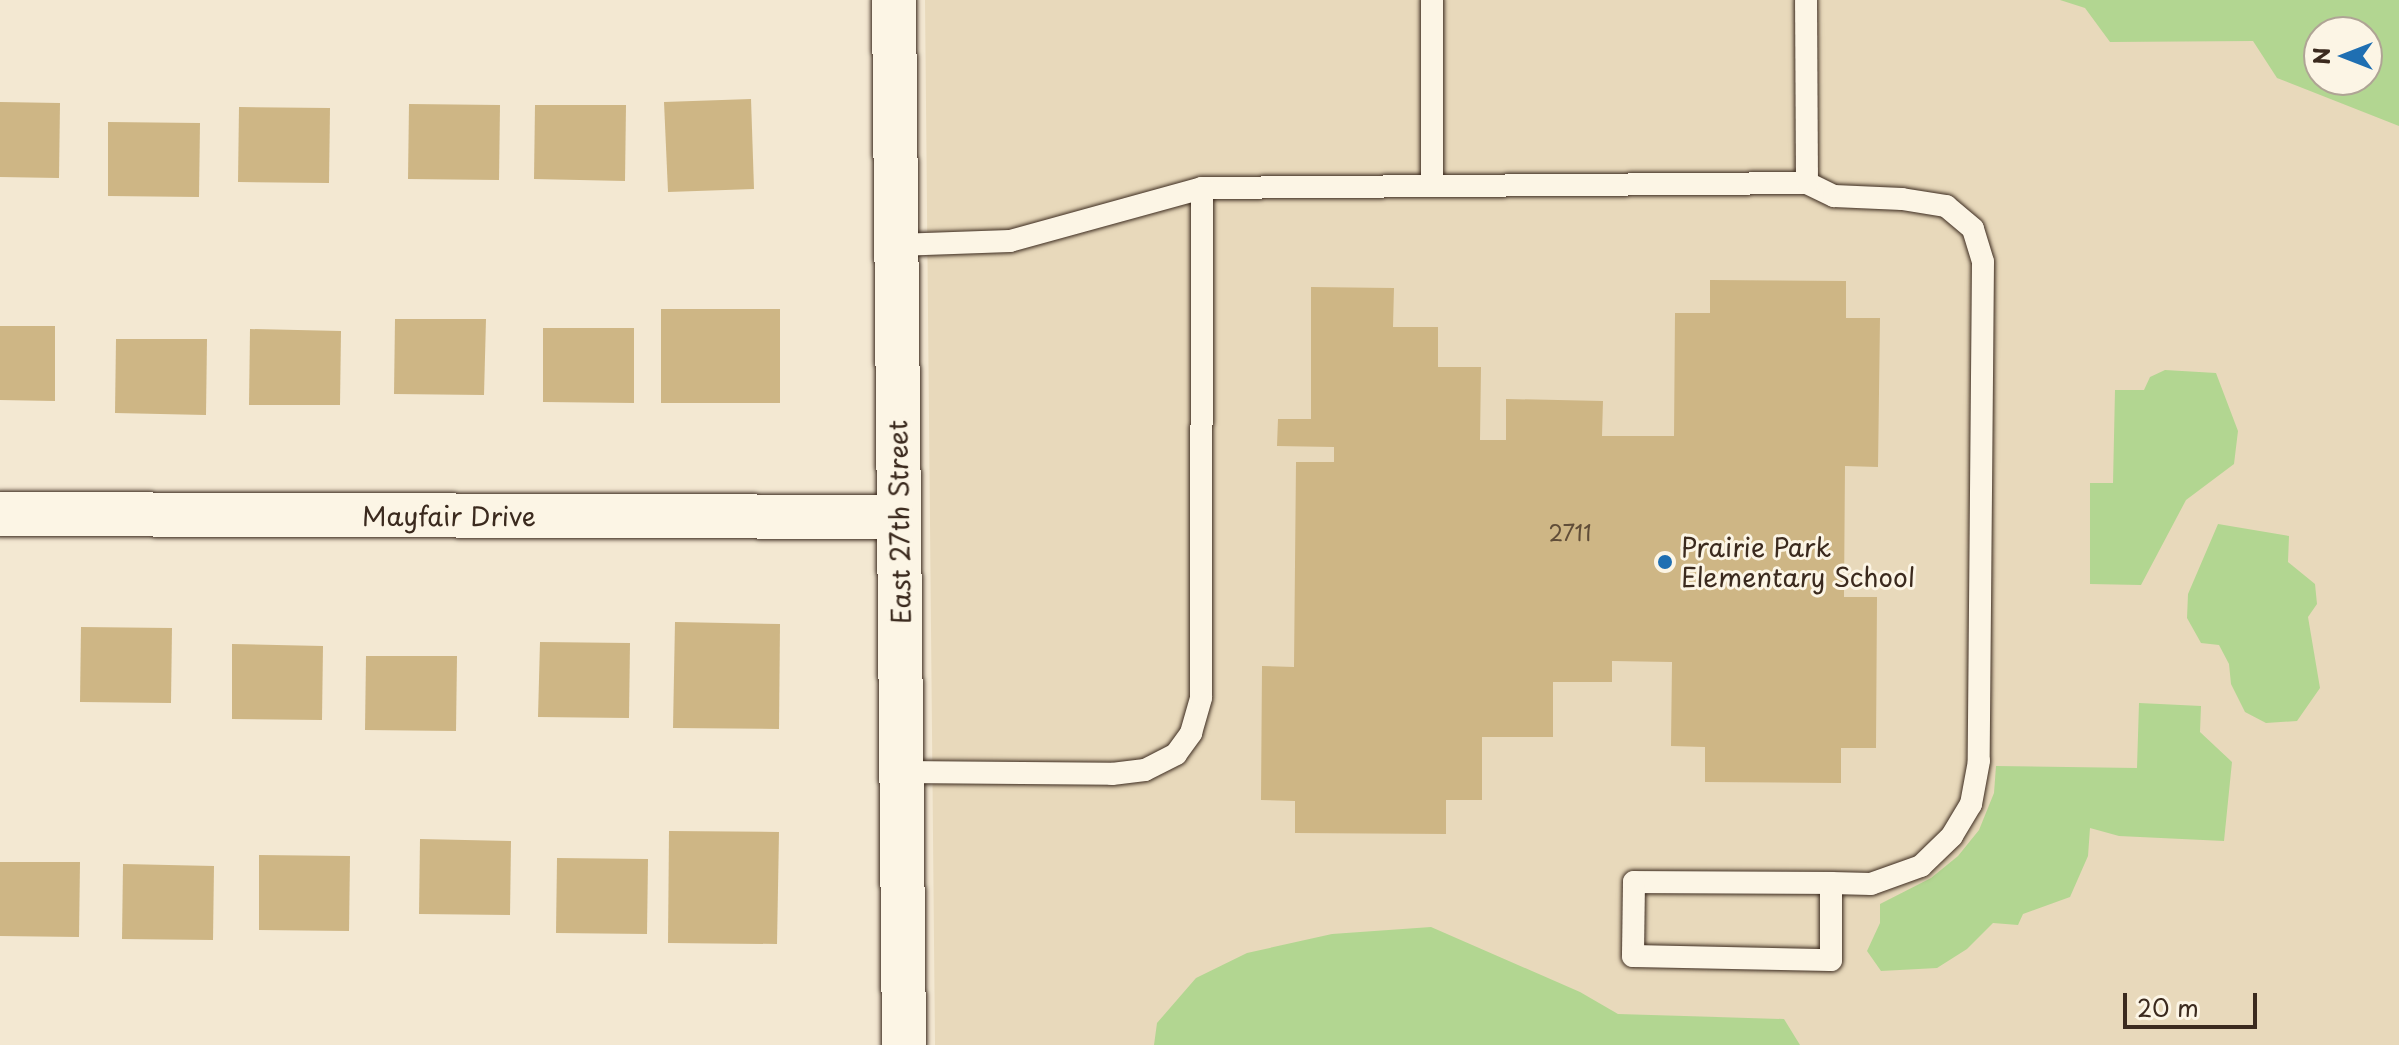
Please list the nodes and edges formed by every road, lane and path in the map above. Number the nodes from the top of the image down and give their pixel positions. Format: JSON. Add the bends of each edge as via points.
{"nodes":[{"id":1,"x":894,"y":0,"type":"edge"},
{"id":2,"x":1432,"y":0,"type":"edge"},
{"id":3,"x":1806,"y":0,"type":"edge"},
{"id":4,"x":1807,"y":183,"type":"junction"},
{"id":5,"x":1432,"y":186,"type":"junction"},
{"id":6,"x":1202,"y":188,"type":"junction"},
{"id":7,"x":897,"y":245,"type":"junction"},
{"id":8,"x":0,"y":514,"type":"edge"},
{"id":9,"x":899,"y":517,"type":"junction"},
{"id":10,"x":902,"y":772,"type":"junction"},
{"id":11,"x":1831,"y":883,"type":"junction"},
{"id":12,"x":904,"y":1045,"type":"edge"}],
"edges":[{"from":1,"to":7,"type":"street","name":"East 27th Street"},
{"from":2,"to":5,"type":"lane"},
{"from":3,"to":4,"type":"lane"},
{"from":4,"to":5,"type":"lane"},
{"from":4,"to":11,"type":"lane","via":[[1834,196],[1946,206],[1973,229],[1983,262],[1979,761],[1971,804],[1952,836],[1921,866],[1871,884]]},
{"from":5,"to":6,"type":"lane"},
{"from":6,"to":7,"type":"lane","via":[[1010,241]]},
{"from":6,"to":10,"type":"lane","via":[[1201,697],[1191,733],[1176,754],[1145,770]]},
{"from":7,"to":9,"type":"street","name":"East 27th Street"},
{"from":8,"to":9,"type":"street","name":"Mayfair Drive"},
{"from":9,"to":10,"type":"street","name":"East 27th Street"},
{"from":10,"to":12,"type":"street","name":"East 27th Street"},
{"from":11,"to":11,"type":"lane","via":[[1634,882],[1633,956],[1831,960]]}]}
